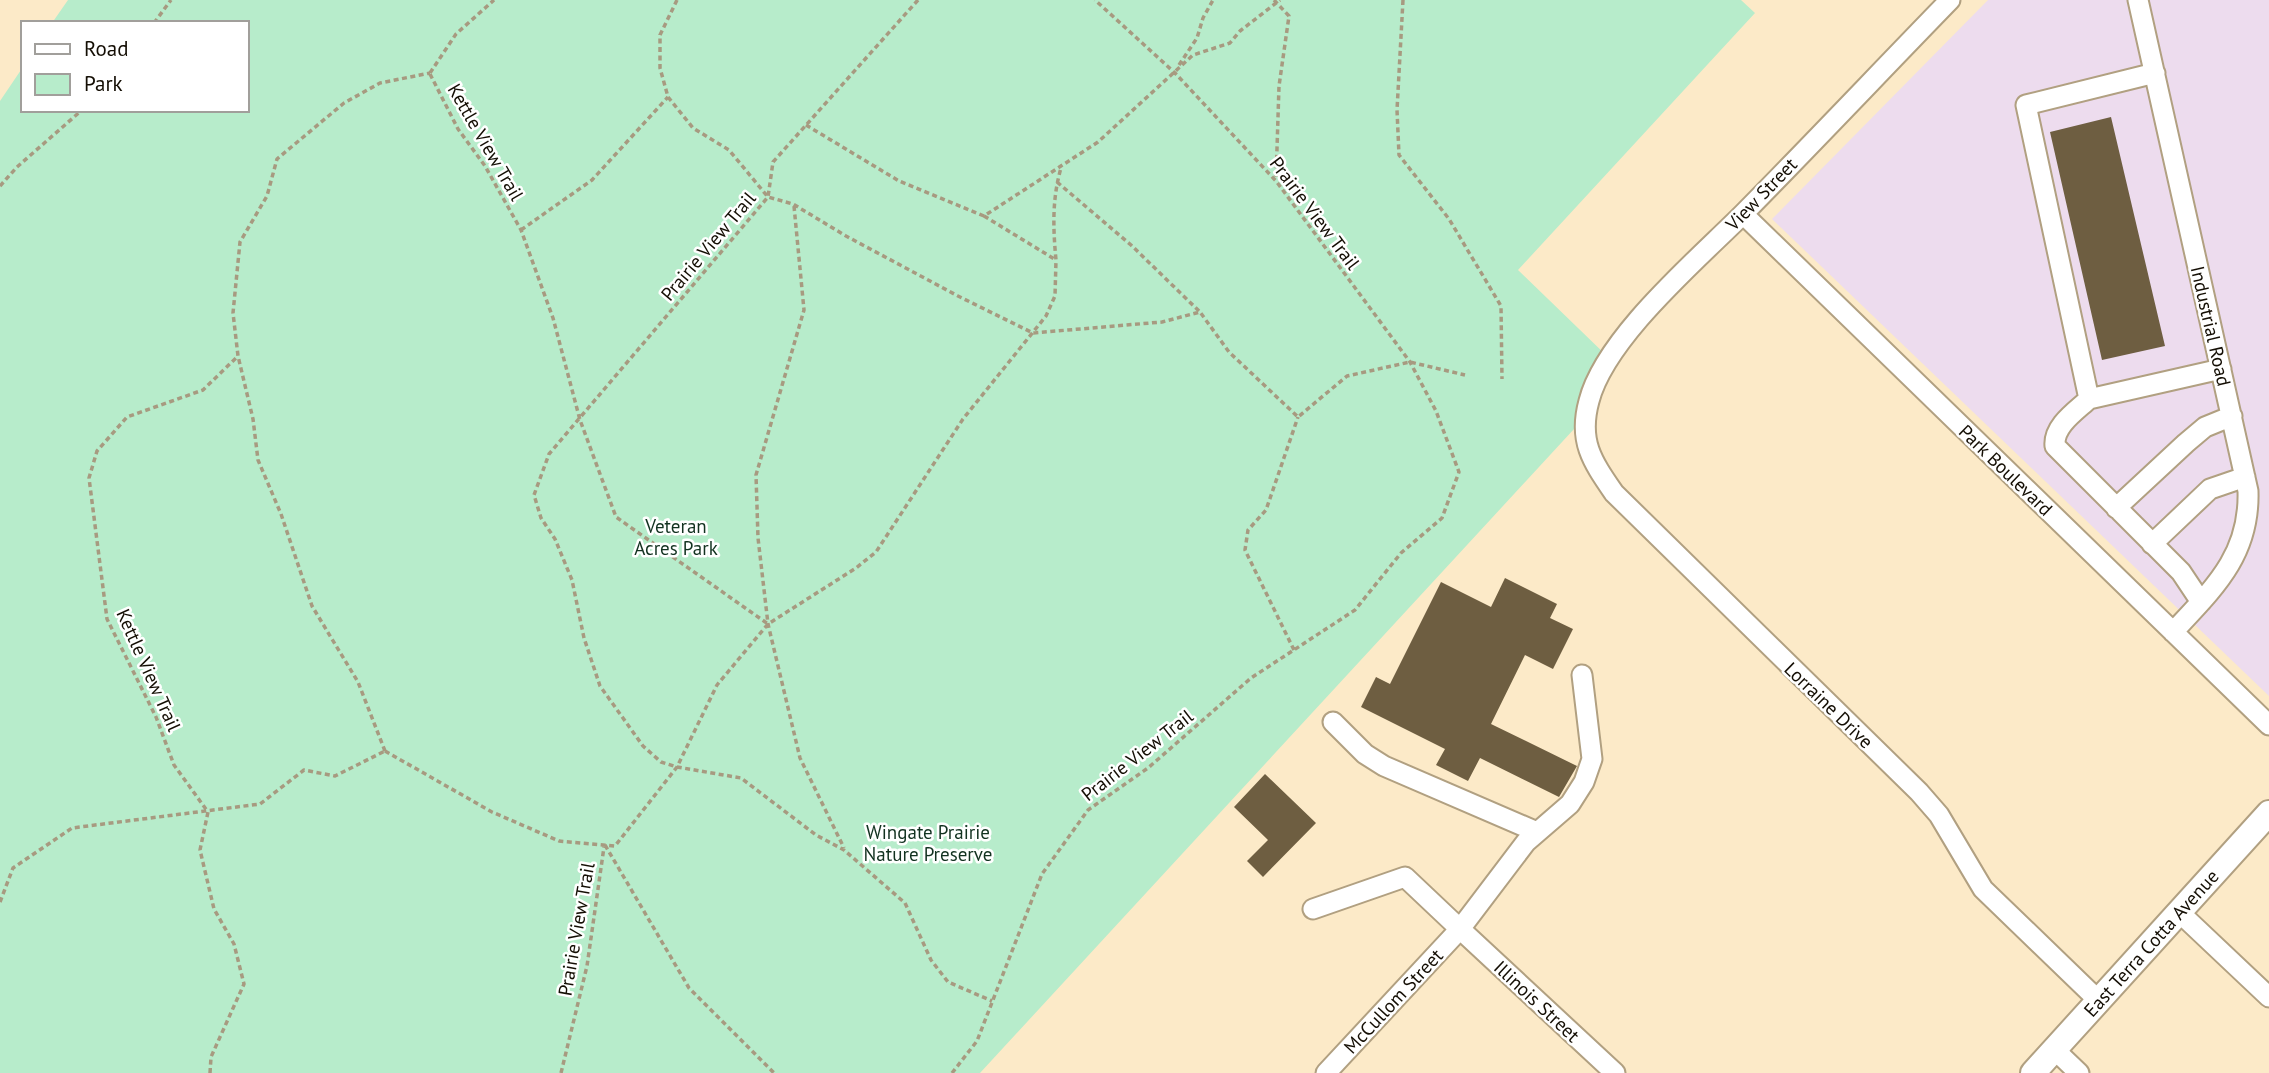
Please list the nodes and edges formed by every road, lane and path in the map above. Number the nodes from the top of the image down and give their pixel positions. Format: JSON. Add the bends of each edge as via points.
{"nodes":[{"id":1,"x":171,"y":0,"type":"edge"},
{"id":2,"x":494,"y":0,"type":"edge"},
{"id":3,"x":677,"y":0,"type":"edge"},
{"id":4,"x":918,"y":0,"type":"edge"},
{"id":5,"x":1095,"y":0,"type":"edge"},
{"id":6,"x":1213,"y":0,"type":"edge"},
{"id":7,"x":1403,"y":0,"type":"edge"},
{"id":8,"x":1950,"y":0,"type":"edge"},
{"id":9,"x":2138,"y":0,"type":"edge"},
{"id":10,"x":1277,"y":1,"type":"edge"},
{"id":11,"x":155,"y":21,"type":"edge"},
{"id":12,"x":430,"y":73,"type":"junction"},
{"id":13,"x":1175,"y":73,"type":"junction"},
{"id":14,"x":2155,"y":73,"type":"junction"},
{"id":15,"x":668,"y":97,"type":"junction"},
{"id":16,"x":80,"y":112,"type":"edge"},
{"id":17,"x":806,"y":125,"type":"junction"},
{"id":18,"x":1062,"y":166,"type":"junction"},
{"id":19,"x":1276,"y":181,"type":"junction"},
{"id":20,"x":1057,"y":182,"type":"junction"},
{"id":21,"x":0,"y":186,"type":"edge"},
{"id":22,"x":768,"y":197,"type":"junction"},
{"id":23,"x":793,"y":204,"type":"junction"},
{"id":24,"x":1743,"y":214,"type":"junction"},
{"id":25,"x":984,"y":216,"type":"junction"},
{"id":26,"x":521,"y":230,"type":"junction"},
{"id":27,"x":1056,"y":260,"type":"junction"},
{"id":28,"x":1200,"y":312,"type":"junction"},
{"id":29,"x":1033,"y":332,"type":"junction"},
{"id":30,"x":237,"y":356,"type":"junction"},
{"id":31,"x":1410,"y":362,"type":"junction"},
{"id":32,"x":2221,"y":369,"type":"junction"},
{"id":33,"x":1465,"y":375,"type":"dead end"},
{"id":34,"x":1502,"y":379,"type":"dead end"},
{"id":35,"x":2089,"y":399,"type":"junction"},
{"id":36,"x":1589,"y":400,"type":"joint"},
{"id":37,"x":2232,"y":416,"type":"junction"},
{"id":38,"x":1298,"y":417,"type":"junction"},
{"id":39,"x":580,"y":419,"type":"junction"},
{"id":40,"x":2245,"y":477,"type":"junction"},
{"id":41,"x":2116,"y":508,"type":"junction"},
{"id":42,"x":2152,"y":544,"type":"junction"},
{"id":43,"x":2201,"y":602,"type":"junction"},
{"id":44,"x":768,"y":624,"type":"junction"},
{"id":45,"x":2173,"y":632,"type":"junction"},
{"id":46,"x":1294,"y":650,"type":"junction"},
{"id":47,"x":1582,"y":675,"type":"dead end"},
{"id":48,"x":1333,"y":722,"type":"dead end"},
{"id":49,"x":2269,"y":725,"type":"edge"},
{"id":50,"x":385,"y":751,"type":"junction"},
{"id":51,"x":677,"y":767,"type":"junction"},
{"id":52,"x":208,"y":811,"type":"junction"},
{"id":53,"x":2269,"y":813,"type":"edge"},
{"id":54,"x":1537,"y":832,"type":"junction"},
{"id":55,"x":605,"y":845,"type":"junction"},
{"id":56,"x":845,"y":850,"type":"junction"},
{"id":57,"x":0,"y":902,"type":"edge"},
{"id":58,"x":1313,"y":909,"type":"dead end"},
{"id":59,"x":2179,"y":912,"type":"junction"},
{"id":60,"x":1460,"y":929,"type":"junction"},
{"id":61,"x":2269,"y":997,"type":"edge"},
{"id":62,"x":992,"y":1001,"type":"junction"},
{"id":63,"x":2099,"y":1001,"type":"junction"},
{"id":64,"x":2054,"y":1050,"type":"junction"},
{"id":65,"x":210,"y":1073,"type":"edge"},
{"id":66,"x":561,"y":1073,"type":"edge"},
{"id":67,"x":774,"y":1073,"type":"edge"},
{"id":68,"x":952,"y":1073,"type":"edge"},
{"id":69,"x":1326,"y":1073,"type":"edge"},
{"id":70,"x":1615,"y":1073,"type":"edge"},
{"id":71,"x":2034,"y":1073,"type":"edge"},
{"id":72,"x":2079,"y":1073,"type":"edge"}],
"edges":[{"from":1,"to":11,"type":"path"},
{"from":2,"to":12,"type":"path","via":[[456,34]]},
{"from":3,"to":15,"type":"path","via":[[660,35],[660,68]]},
{"from":4,"to":17,"type":"path","name":"Prairie View Trail"},
{"from":5,"to":13,"type":"path","name":"Prairie View Trail"},
{"from":6,"to":13,"type":"path"},
{"from":7,"to":34,"type":"path","via":[[1399,155],[1449,219],[1501,306]]},
{"from":8,"to":24,"type":"street","name":"View Street"},
{"from":9,"to":14,"type":"street","name":"Industrial Road"},
{"from":10,"to":13,"type":"path","via":[[1230,43],[1193,55]]},
{"from":10,"to":19,"type":"path","via":[[1289,16],[1279,86]]},
{"from":12,"to":26,"type":"path","name":"Kettle View Trail","via":[[458,129]]},
{"from":12,"to":30,"type":"path","name":"Kettle View Trail","via":[[380,83],[344,103],[276,159],[267,196],[240,242],[233,313]]},
{"from":13,"to":18,"type":"path","via":[[1098,142]]},
{"from":13,"to":19,"type":"path","name":"Prairie View Trail"},
{"from":14,"to":32,"type":"street","name":"Industrial Road"},
{"from":14,"to":35,"type":"street","via":[[2026,105]]},
{"from":15,"to":22,"type":"path","via":[[693,128],[729,150]]},
{"from":15,"to":26,"type":"path","via":[[592,180]]},
{"from":16,"to":21,"type":"path"},
{"from":17,"to":22,"type":"path","name":"Prairie View Trail","via":[[773,162]]},
{"from":17,"to":25,"type":"path","via":[[899,181]]},
{"from":18,"to":20,"type":"path","name":"Prairie View Trail"},
{"from":18,"to":25,"type":"path"},
{"from":19,"to":31,"type":"path","name":"Prairie View Trail"},
{"from":20,"to":27,"type":"path","name":"Prairie View Trail","via":[[1052,221]]},
{"from":20,"to":28,"type":"path"},
{"from":22,"to":23,"type":"path"},
{"from":22,"to":39,"type":"path","name":"Prairie View Trail"},
{"from":23,"to":29,"type":"path"},
{"from":23,"to":44,"type":"path","via":[[804,310],[756,475]]},
{"from":24,"to":36,"type":"street","name":"View Street","via":[[1625,337],[1597,377]]},
{"from":24,"to":45,"type":"street","name":"Park Boulevard"},
{"from":25,"to":27,"type":"path"},
{"from":26,"to":39,"type":"path","name":"Kettle View Trail","via":[[553,318]]},
{"from":27,"to":29,"type":"path","name":"Prairie View Trail","via":[[1055,296]]},
{"from":28,"to":29,"type":"path","via":[[1163,322]]},
{"from":28,"to":38,"type":"path","via":[[1229,352]]},
{"from":29,"to":44,"type":"path","name":"Prairie View Trail","via":[[962,419],[876,552]]},
{"from":30,"to":50,"type":"path","via":[[258,460],[312,606],[358,682]]},
{"from":30,"to":52,"type":"path","name":"Kettle View Trail","via":[[203,390],[127,417],[97,451],[89,478],[107,619],[156,717],[174,765]]},
{"from":31,"to":33,"type":"path"},
{"from":31,"to":38,"type":"path","via":[[1347,376]]},
{"from":31,"to":46,"type":"path","name":"Prairie View Trail","via":[[1436,411],[1459,472],[1442,518],[1401,553],[1355,610]]},
{"from":32,"to":35,"type":"street"},
{"from":32,"to":37,"type":"street","name":"Industrial Road"},
{"from":35,"to":41,"type":"street","via":[[2060,426],[2055,446]]},
{"from":36,"to":63,"type":"street","name":"Lorraine Drive","via":[[1584,434],[1595,466],[1614,493],[1919,792],[1939,815],[1983,889]]},
{"from":37,"to":40,"type":"street","name":"Industrial Road"},
{"from":37,"to":41,"type":"street","via":[[2206,427]]},
{"from":38,"to":46,"type":"path","via":[[1265,510],[1248,530],[1245,550]]},
{"from":39,"to":44,"type":"path","via":[[615,517]]},
{"from":39,"to":51,"type":"path","via":[[549,454],[534,495],[537,506],[572,580],[600,686],[643,746],[661,762]]},
{"from":40,"to":42,"type":"street","via":[[2210,489]]},
{"from":40,"to":43,"type":"street","name":"Industrial Road","via":[[2249,506],[2244,539]]},
{"from":41,"to":42,"type":"street"},
{"from":42,"to":43,"type":"street","via":[[2181,572]]},
{"from":43,"to":45,"type":"street","name":"Industrial Road"},
{"from":44,"to":51,"type":"path","name":"Prairie View Trail","via":[[717,685]]},
{"from":44,"to":56,"type":"path","via":[[800,758]]},
{"from":45,"to":49,"type":"street","name":"Park Boulevard"},
{"from":46,"to":62,"type":"path","name":"Prairie View Trail","via":[[1251,678],[1148,768],[1088,810],[1042,874]]},
{"from":47,"to":54,"type":"street","name":"McCullom Street","via":[[1592,759],[1570,804]]},
{"from":48,"to":54,"type":"street","via":[[1384,766]]},
{"from":50,"to":52,"type":"path","via":[[335,776],[304,770],[260,804]]},
{"from":50,"to":55,"type":"path","via":[[492,812],[559,841]]},
{"from":51,"to":55,"type":"path","name":"Prairie View Trail","via":[[615,846]]},
{"from":51,"to":56,"type":"path","via":[[741,778],[816,835]]},
{"from":52,"to":57,"type":"path","via":[[72,828],[13,868]]},
{"from":52,"to":65,"type":"path","via":[[200,850],[214,909],[234,944],[244,984],[211,1057]]},
{"from":53,"to":59,"type":"main road","name":"East Terra Cotta Avenue"},
{"from":54,"to":60,"type":"street","name":"McCullom Street"},
{"from":55,"to":66,"type":"path","name":"Prairie View Trail","via":[[587,966]]},
{"from":55,"to":67,"type":"path","via":[[690,988]]},
{"from":56,"to":62,"type":"path","via":[[905,903],[931,960],[948,982]]},
{"from":58,"to":60,"type":"street","name":"Illinois Street","via":[[1405,877]]},
{"from":59,"to":61,"type":"street"},
{"from":59,"to":63,"type":"main road","name":"East Terra Cotta Avenue"},
{"from":60,"to":69,"type":"street","name":"McCullom Street"},
{"from":60,"to":70,"type":"street","name":"Illinois Street"},
{"from":62,"to":68,"type":"path","name":"Prairie View Trail","via":[[977,1041]]},
{"from":63,"to":64,"type":"main road","name":"East Terra Cotta Avenue"},
{"from":64,"to":71,"type":"main road","name":"East Terra Cotta Avenue"},
{"from":64,"to":72,"type":"street"}]}
